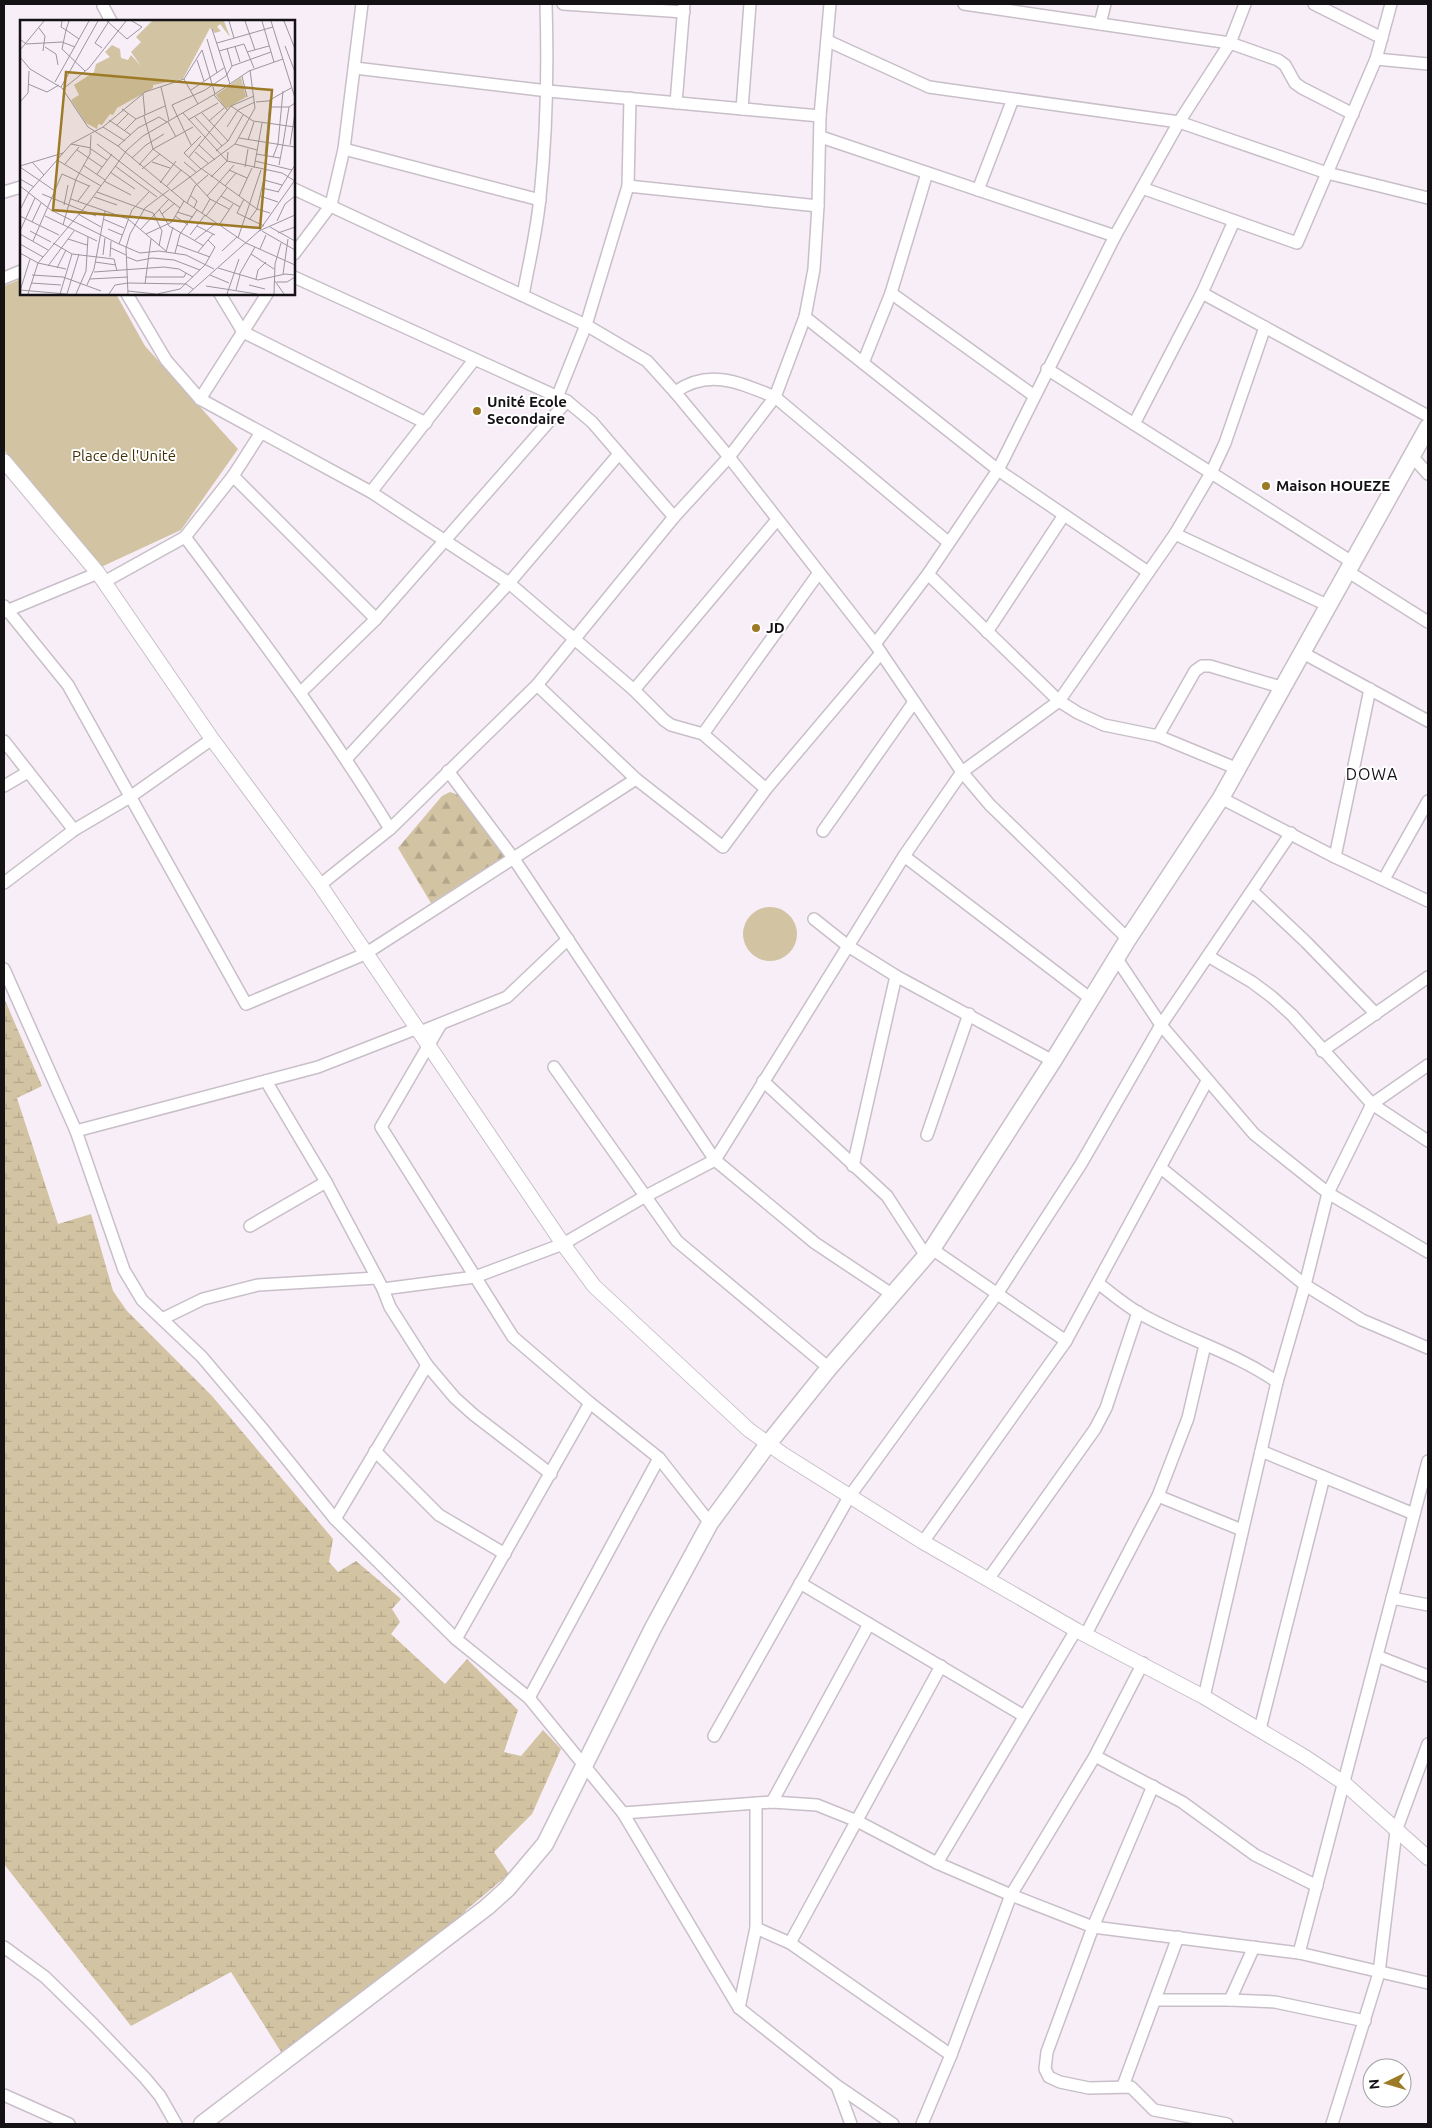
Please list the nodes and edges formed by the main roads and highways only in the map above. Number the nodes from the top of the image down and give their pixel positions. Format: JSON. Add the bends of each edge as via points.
{"nodes":[{"id":1,"x":1428,"y":427,"type":"edge"},
{"id":2,"x":202,"y":2124,"type":"edge"}],
"edges":[{"from":1,"to":2,"type":"main road","via":[[1221,798],[929,1253],[829,1368],[710,1523],[653,1628],[545,1844],[507,1890]]}]}
